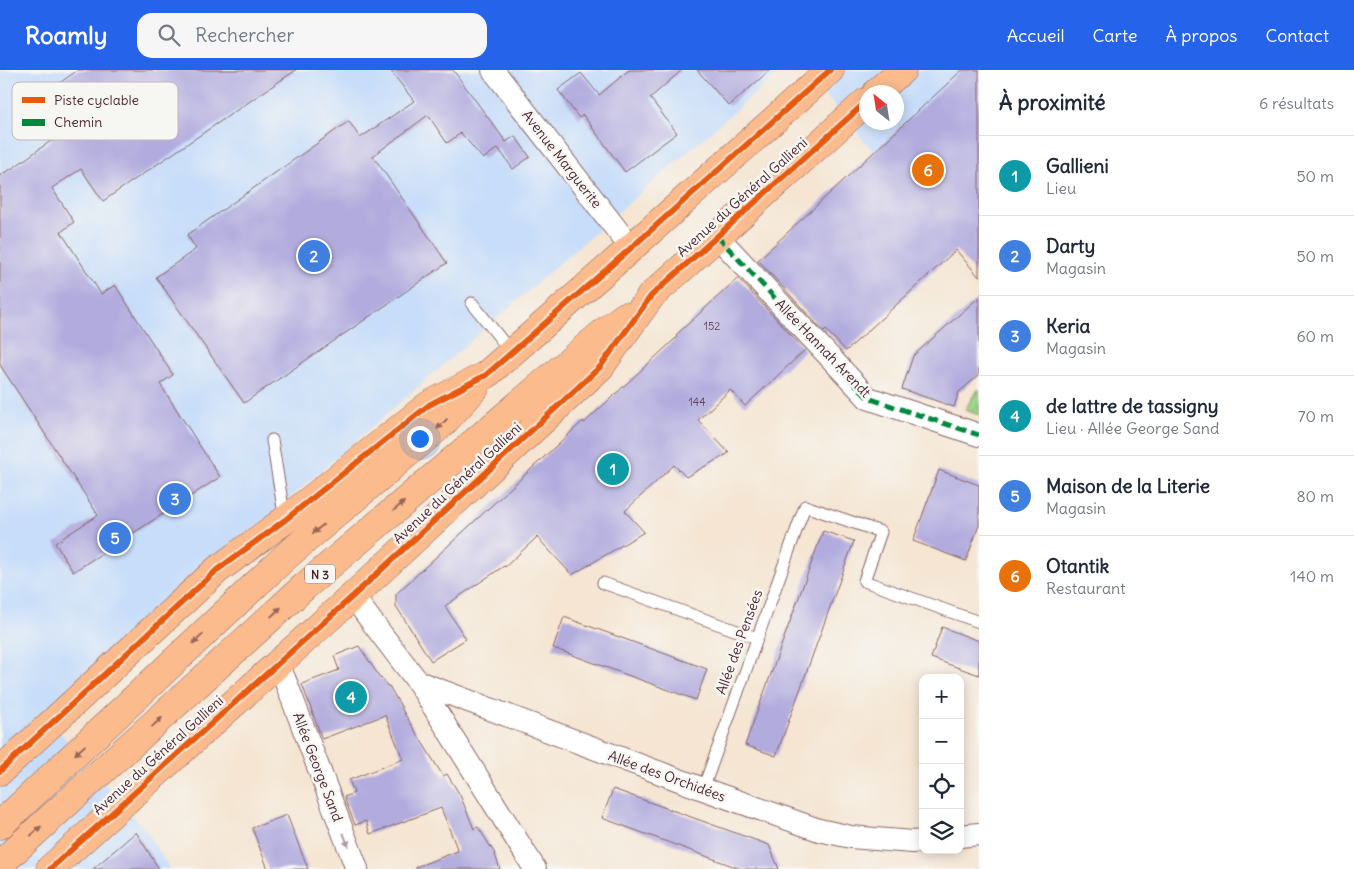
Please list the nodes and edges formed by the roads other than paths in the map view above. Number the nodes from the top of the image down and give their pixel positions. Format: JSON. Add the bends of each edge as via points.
{"nodes":[{"id":1,"x":493,"y":70,"type":"edge"},
{"id":2,"x":830,"y":70,"type":"edge"},
{"id":3,"x":902,"y":70,"type":"edge"},
{"id":4,"x":885,"y":85,"type":"edge"},
{"id":5,"x":859,"y":108,"type":"edge"},
{"id":6,"x":717,"y":236,"type":"junction"},
{"id":7,"x":631,"y":248,"type":"junction"},
{"id":8,"x":651,"y":296,"type":"junction"},
{"id":9,"x":472,"y":303,"type":"dead end"},
{"id":10,"x":512,"y":354,"type":"junction"},
{"id":11,"x":486,"y":376,"type":"junction"},
{"id":12,"x":979,"y":435,"type":"edge"},
{"id":13,"x":272,"y":440,"type":"dead end"},
{"id":14,"x":285,"y":520,"type":"junction"},
{"id":15,"x":603,"y":583,"type":"dead end"},
{"id":16,"x":353,"y":596,"type":"junction"},
{"id":17,"x":979,"y":622,"type":"edge"},
{"id":18,"x":757,"y":638,"type":"junction"},
{"id":19,"x":278,"y":664,"type":"junction"},
{"id":20,"x":418,"y":682,"type":"junction"},
{"id":21,"x":0,"y":771,"type":"edge"},
{"id":22,"x":703,"y":789,"type":"junction"},
{"id":23,"x":0,"y":825,"type":"edge"},
{"id":24,"x":979,"y":834,"type":"edge"},
{"id":25,"x":964,"y":836,"type":"edge"},
{"id":26,"x":919,"y":841,"type":"edge"},
{"id":27,"x":0,"y":864,"type":"edge"},
{"id":28,"x":50,"y":869,"type":"edge"},
{"id":29,"x":357,"y":869,"type":"edge"},
{"id":30,"x":534,"y":869,"type":"edge"}],
"edges":[{"from":1,"to":7,"type":"street","name":"Avenue Marguerite"},
{"from":2,"to":7,"type":"main road"},
{"from":3,"to":4,"type":"main road"},
{"from":5,"to":6,"type":"main road","name":"Avenue du Général Gallieni"},
{"from":6,"to":8,"type":"main road","name":"Avenue du Général Gallieni"},
{"from":6,"to":12,"type":"street","name":"Allée Hannah Arendt","via":[[868,398]]},
{"from":7,"to":10,"type":"main road"},
{"from":8,"to":16,"type":"main road","name":"Avenue du Général Gallieni","via":[[600,367]]},
{"from":27,"to":8,"type":"main road","number":"N 3","one_way":true,"via":[[304,587]]},
{"from":9,"to":10,"type":"lane"},
{"from":10,"to":11,"type":"main road"},
{"from":11,"to":14,"type":"main road","via":[[429,405]]},
{"from":11,"to":23,"type":"main road","one_way":true,"via":[[442,424],[285,557]]},
{"from":13,"to":14,"type":"lane"},
{"from":14,"to":21,"type":"main road","via":[[217,570]]},
{"from":15,"to":18,"type":"lane"},
{"from":16,"to":19,"type":"main road","name":"Avenue du Général Gallieni"},
{"from":16,"to":20,"type":"street"},
{"from":17,"to":18,"type":"lane","name":"Allée des Pensées","via":[[864,581],[881,532],[804,506]]},
{"from":18,"to":22,"type":"lane","name":"Allée des Pensées"},
{"from":19,"to":28,"type":"main road","name":"Avenue du Général Gallieni"},
{"from":19,"to":29,"type":"street","name":"Allée George Sand","one_way":true},
{"from":20,"to":22,"type":"street","name":"Allée des Orchidées"},
{"from":20,"to":30,"type":"street"},
{"from":22,"to":26,"type":"street","name":"Allée des Orchidées","via":[[819,830],[851,837]]},
{"from":24,"to":25,"type":"street"}]}
